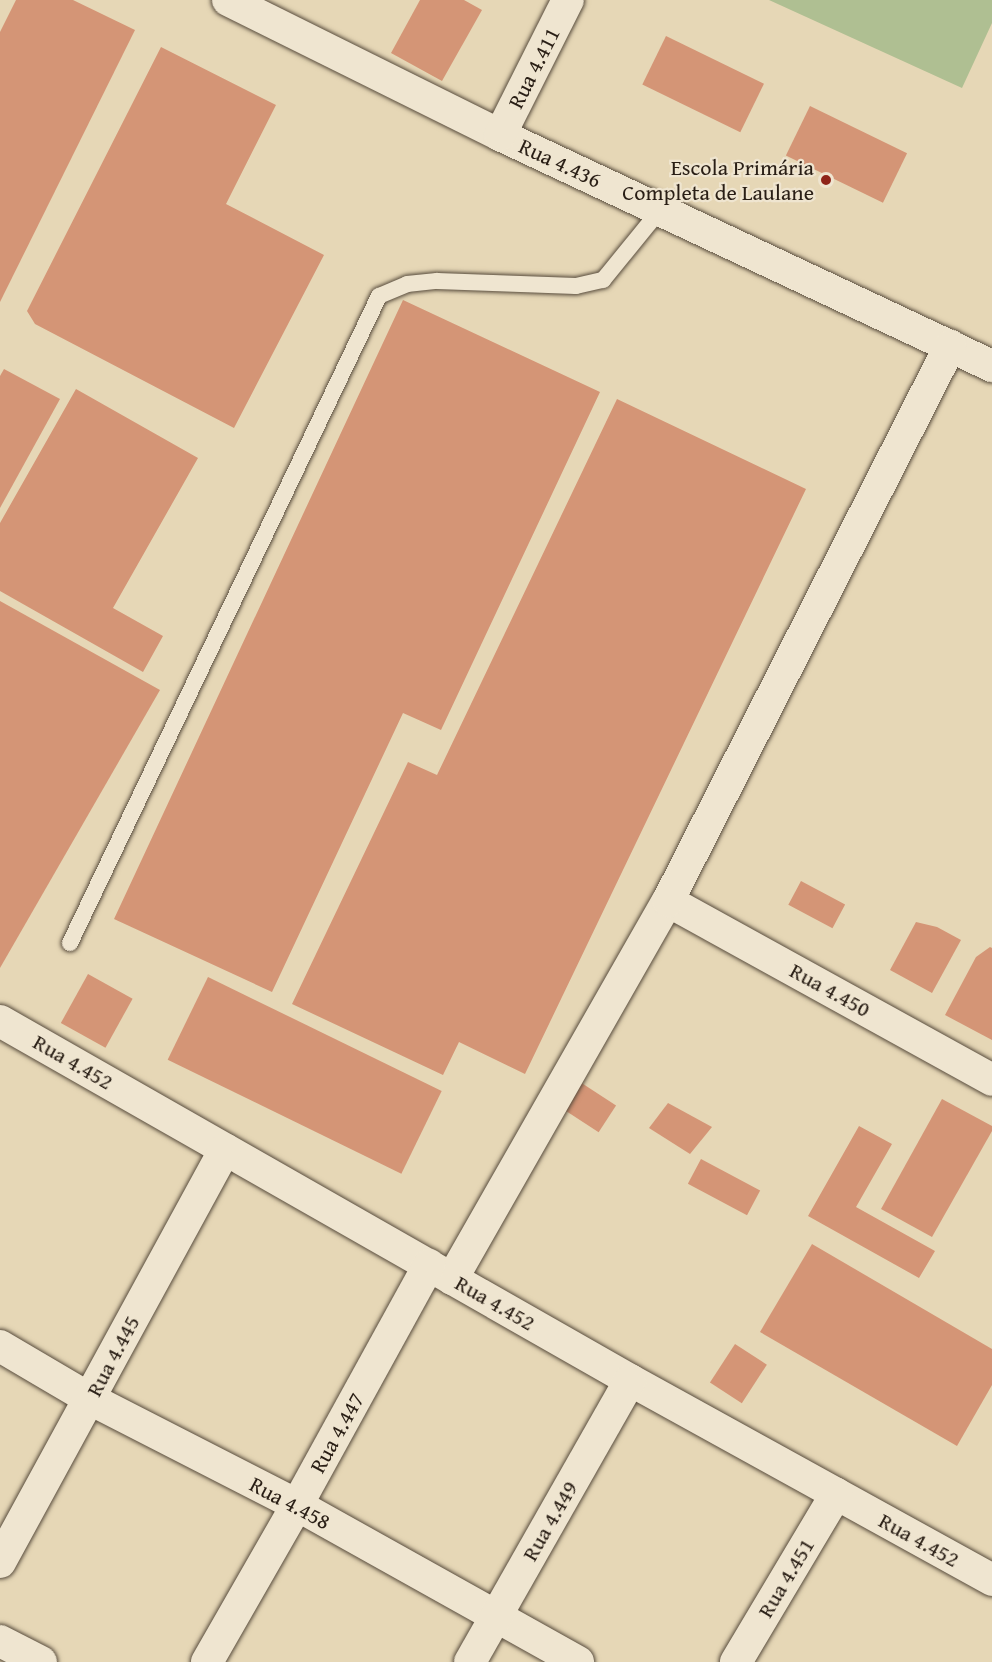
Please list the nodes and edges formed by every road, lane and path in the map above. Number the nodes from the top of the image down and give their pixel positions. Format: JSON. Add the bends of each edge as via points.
{"nodes":[{"id":1,"x":228,"y":0,"type":"edge"},
{"id":2,"x":568,"y":0,"type":"edge"},
{"id":3,"x":500,"y":135,"type":"junction"},
{"id":4,"x":660,"y":210,"type":"junction"},
{"id":5,"x":950,"y":346,"type":"junction"},
{"id":6,"x":992,"y":366,"type":"edge"},
{"id":7,"x":668,"y":901,"type":"junction"},
{"id":8,"x":70,"y":943,"type":"dead end"},
{"id":9,"x":4,"y":1033,"type":"edge"},
{"id":10,"x":992,"y":1080,"type":"edge"},
{"id":11,"x":225,"y":1149,"type":"junction"},
{"id":12,"x":441,"y":1272,"type":"junction"},
{"id":13,"x":0,"y":1346,"type":"edge"},
{"id":14,"x":630,"y":1380,"type":"junction"},
{"id":15,"x":90,"y":1399,"type":"junction"},
{"id":16,"x":836,"y":1494,"type":"junction"},
{"id":17,"x":297,"y":1505,"type":"junction"},
{"id":18,"x":0,"y":1562,"type":"edge"},
{"id":19,"x":992,"y":1580,"type":"edge"},
{"id":20,"x":496,"y":1615,"type":"junction"},
{"id":21,"x":0,"y":1641,"type":"edge"},
{"id":22,"x":41,"y":1662,"type":"edge"},
{"id":23,"x":207,"y":1662,"type":"edge"},
{"id":24,"x":470,"y":1662,"type":"edge"},
{"id":25,"x":578,"y":1662,"type":"edge"},
{"id":26,"x":736,"y":1662,"type":"edge"}],
"edges":[{"from":1,"to":3,"type":"street","name":"Rua 4.436"},
{"from":2,"to":3,"type":"street","name":"Rua 4.411"},
{"from":3,"to":4,"type":"street","name":"Rua 4.436"},
{"from":4,"to":5,"type":"street","name":"Rua 4.436"},
{"from":4,"to":8,"type":"lane","via":[[603,280],[576,286],[417,283],[380,296]]},
{"from":5,"to":6,"type":"street","name":"Rua 4.436"},
{"from":5,"to":7,"type":"street","name":"Rua 4.447"},
{"from":7,"to":10,"type":"street","name":"Rua 4.450"},
{"from":7,"to":12,"type":"street","name":"Rua 4.447"},
{"from":9,"to":11,"type":"street","name":"Rua 4.452"},
{"from":11,"to":12,"type":"street","name":"Rua 4.452"},
{"from":11,"to":15,"type":"street","name":"Rua 4.445"},
{"from":12,"to":14,"type":"street","name":"Rua 4.452"},
{"from":12,"to":17,"type":"street","name":"Rua 4.447"},
{"from":13,"to":15,"type":"street","name":"Rua 4.458"},
{"from":14,"to":16,"type":"street","name":"Rua 4.452"},
{"from":14,"to":20,"type":"street","name":"Rua 4.449"},
{"from":15,"to":17,"type":"street","name":"Rua 4.458"},
{"from":15,"to":18,"type":"street","name":"Rua 4.445"},
{"from":16,"to":19,"type":"street","name":"Rua 4.452"},
{"from":16,"to":26,"type":"street","name":"Rua 4.451"},
{"from":17,"to":20,"type":"street","name":"Rua 4.458"},
{"from":17,"to":23,"type":"street","name":"Rua 4.447"},
{"from":20,"to":24,"type":"street","name":"Rua 4.449"},
{"from":20,"to":25,"type":"street","name":"Rua 4.458"},
{"from":21,"to":22,"type":"street"}]}
